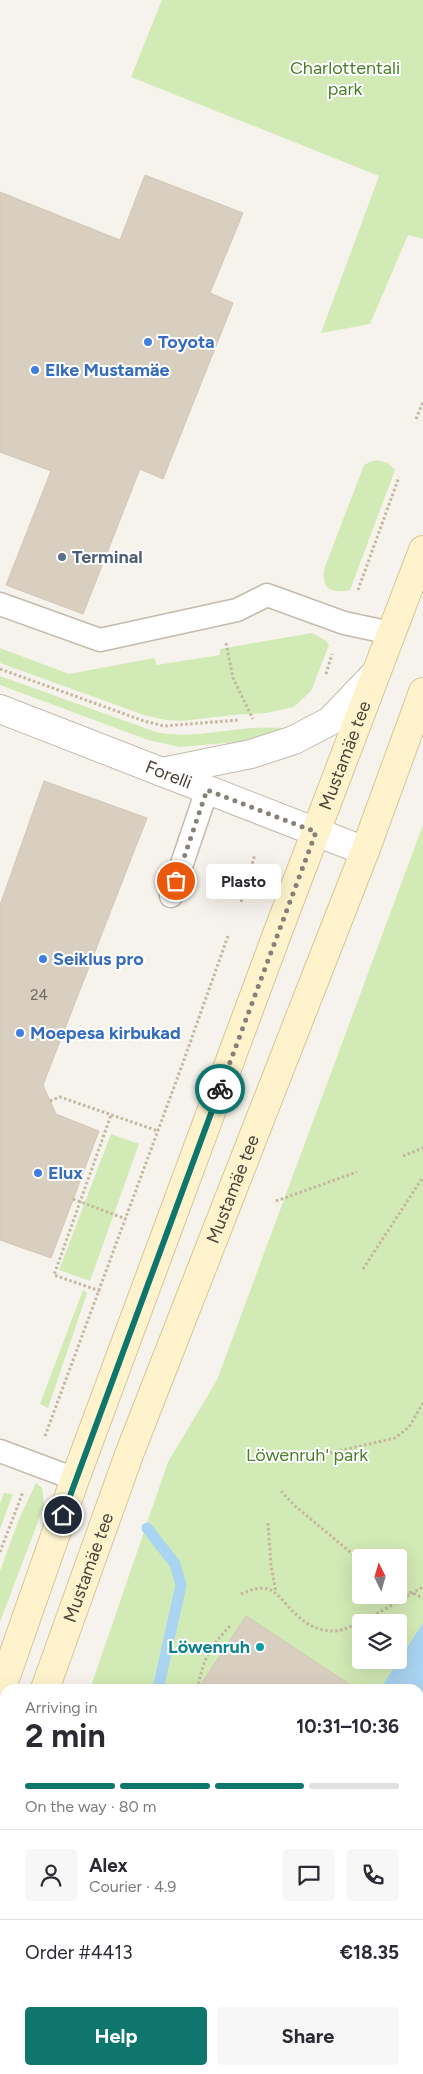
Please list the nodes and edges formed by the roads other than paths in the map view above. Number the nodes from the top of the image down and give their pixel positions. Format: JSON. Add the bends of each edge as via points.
{"nodes":[{"id":1,"x":423,"y":550,"type":"edge"},
{"id":2,"x":0,"y":604,"type":"edge"},
{"id":3,"x":391,"y":633,"type":"junction"},
{"id":4,"x":376,"y":673,"type":"junction"},
{"id":5,"x":423,"y":692,"type":"edge"},
{"id":6,"x":0,"y":708,"type":"edge"},
{"id":7,"x":162,"y":772,"type":"junction"},
{"id":8,"x":207,"y":790,"type":"junction"},
{"id":9,"x":316,"y":832,"type":"junction"},
{"id":10,"x":365,"y":850,"type":"junction"},
{"id":11,"x":171,"y":896,"type":"dead end"},
{"id":12,"x":0,"y":1451,"type":"edge"},
{"id":13,"x":75,"y":1479,"type":"junction"},
{"id":14,"x":3,"y":1684,"type":"edge"},
{"id":15,"x":47,"y":1684,"type":"edge"}],
"edges":[{"from":1,"to":3,"type":"main road","name":"Mustamäe tee"},
{"from":2,"to":3,"type":"lane","via":[[100,640],[237,610],[267,595],[344,623]]},
{"from":3,"to":4,"type":"main road","name":"Mustamäe tee"},
{"from":4,"to":7,"type":"street","via":[[330,721],[294,740],[251,754]]},
{"from":4,"to":9,"type":"main road","name":"Mustamäe tee"},
{"from":5,"to":10,"type":"main road","name":"Mustamäe tee"},
{"from":6,"to":7,"type":"street","name":"Forelli"},
{"from":7,"to":8,"type":"street","name":"Forelli"},
{"from":8,"to":9,"type":"street","name":"Forelli"},
{"from":8,"to":11,"type":"lane"},
{"from":9,"to":10,"type":"street","name":"Forelli"},
{"from":9,"to":13,"type":"main road","name":"Mustamäe tee"},
{"from":10,"to":15,"type":"main road","name":"Mustamäe tee","via":[[130,1452]]},
{"from":12,"to":13,"type":"lane"},
{"from":13,"to":14,"type":"main road","name":"Mustamäe tee"}]}
